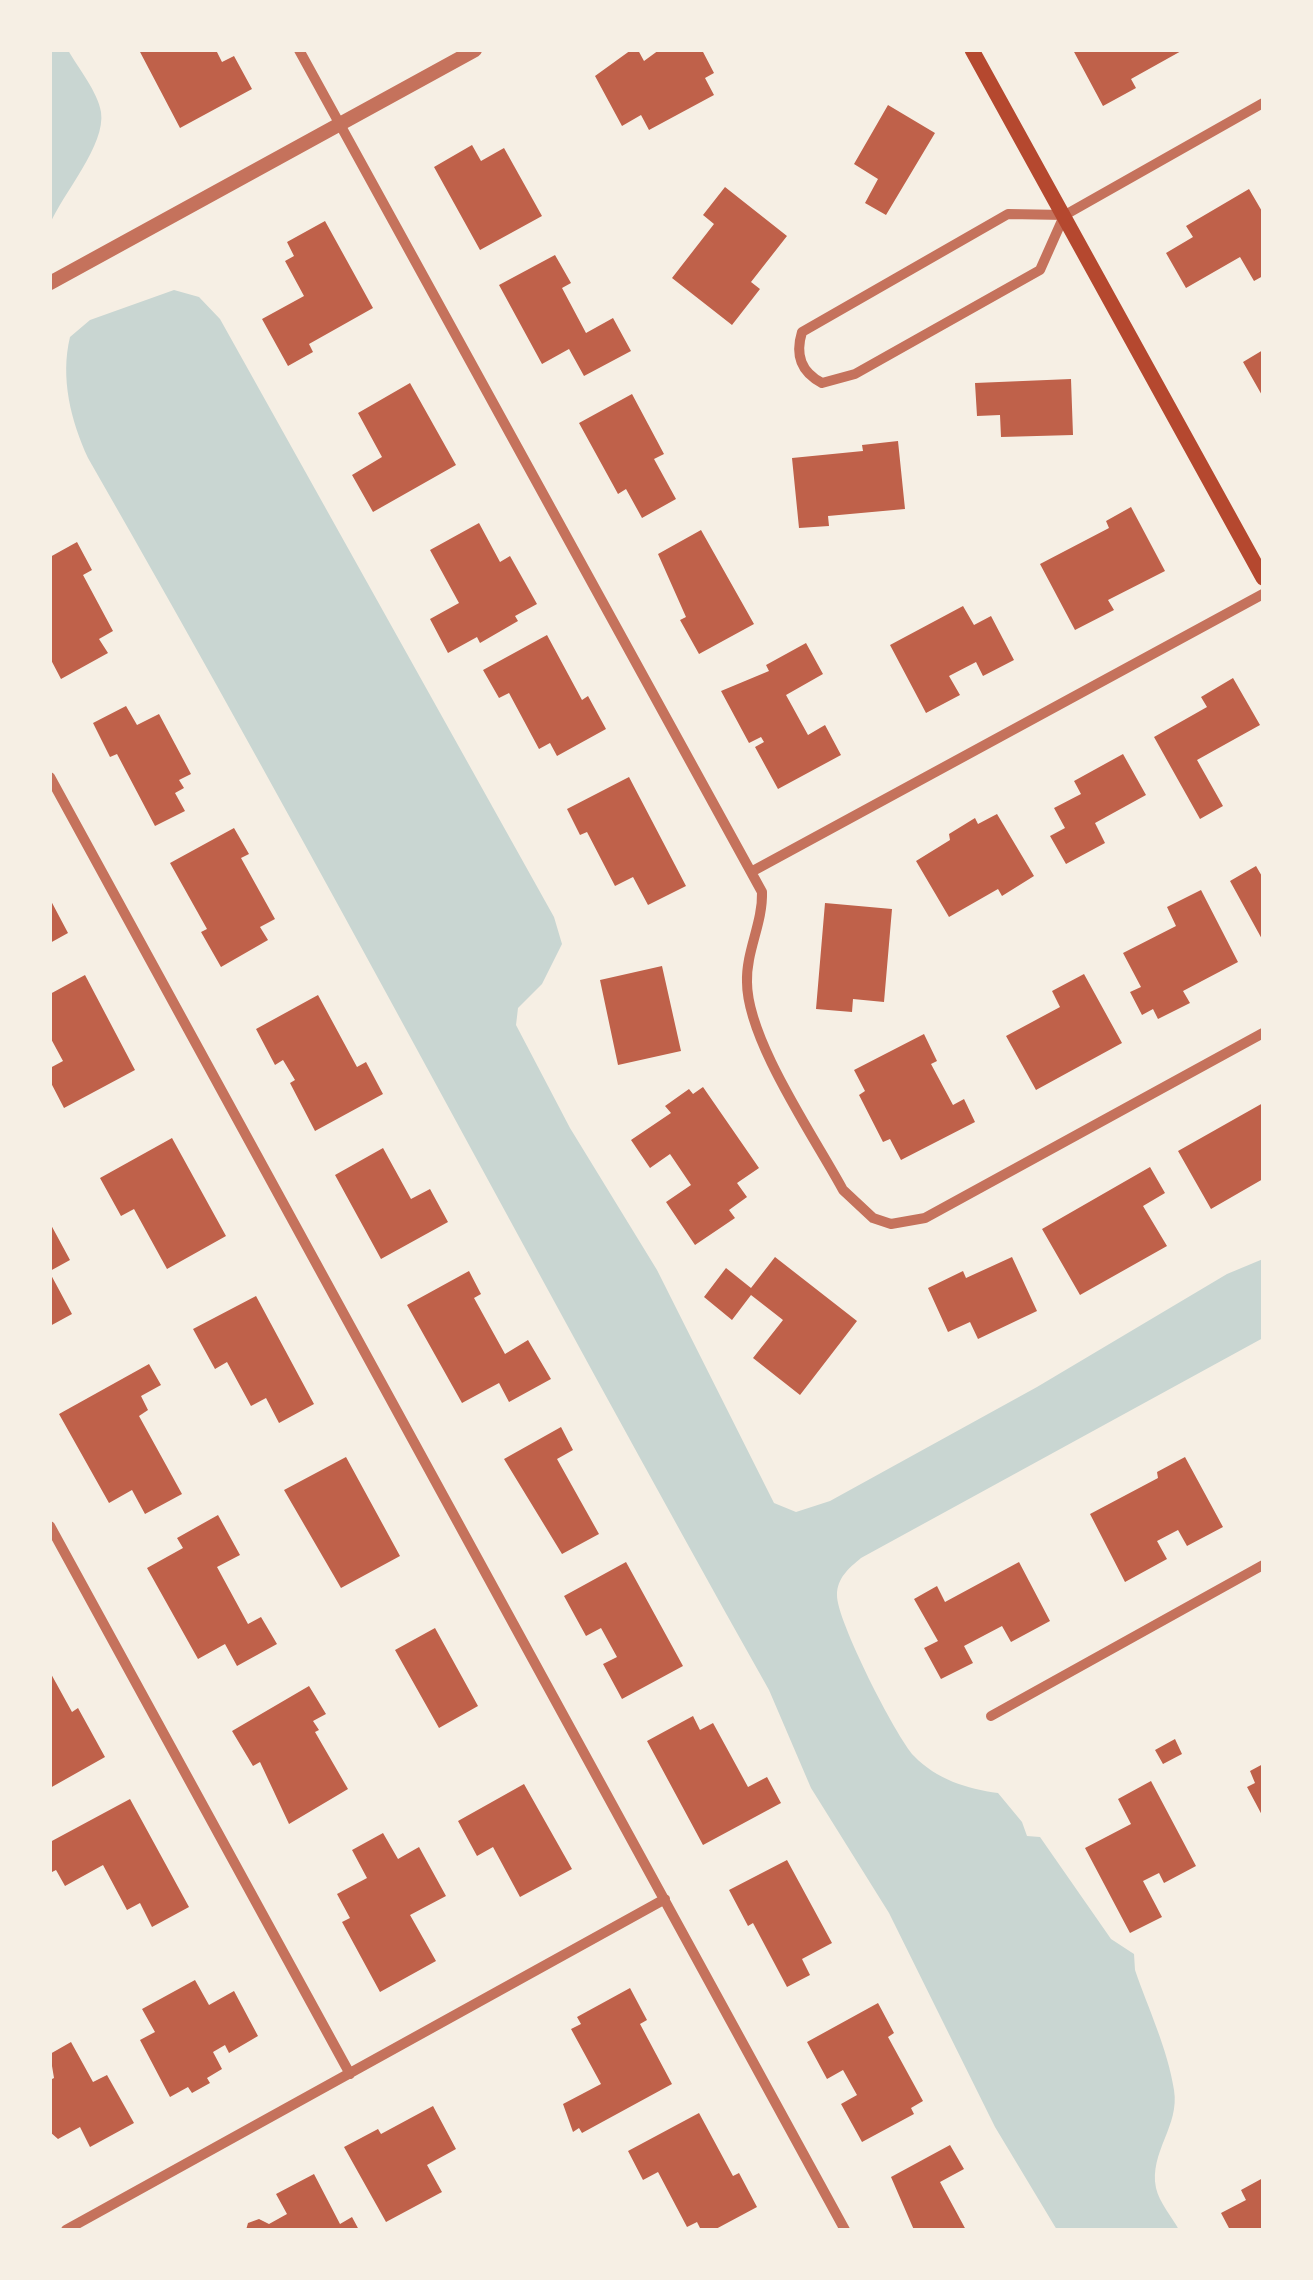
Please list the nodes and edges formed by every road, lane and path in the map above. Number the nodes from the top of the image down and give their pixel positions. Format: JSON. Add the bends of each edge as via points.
{"nodes":[{"id":1,"x":299,"y":50,"type":"edge"},
{"id":2,"x":475,"y":50,"type":"edge"},
{"id":3,"x":972,"y":50,"type":"edge"},
{"id":4,"x":1263,"y":104,"type":"edge"},
{"id":5,"x":341,"y":124,"type":"junction"},
{"id":6,"x":1065,"y":215,"type":"junction"},
{"id":7,"x":50,"y":283,"type":"edge"},
{"id":8,"x":1263,"y":578,"type":"edge"},
{"id":9,"x":1263,"y":594,"type":"edge"},
{"id":10,"x":50,"y":777,"type":"edge"},
{"id":11,"x":751,"y":872,"type":"junction"},
{"id":12,"x":1263,"y":1033,"type":"edge"},
{"id":13,"x":50,"y":1526,"type":"edge"},
{"id":14,"x":1263,"y":1566,"type":"edge"},
{"id":15,"x":991,"y":1716,"type":"dead end"},
{"id":16,"x":665,"y":1899,"type":"junction"},
{"id":17,"x":350,"y":2074,"type":"junction"},
{"id":18,"x":66,"y":2230,"type":"edge"},
{"id":19,"x":845,"y":2230,"type":"edge"}],
"edges":[{"from":1,"to":5,"type":"street"},
{"from":2,"to":5,"type":"street"},
{"from":3,"to":6,"type":"main road"},
{"from":4,"to":6,"type":"street"},
{"from":5,"to":7,"type":"street"},
{"from":5,"to":11,"type":"street"},
{"from":6,"to":6,"type":"street","via":[[1008,214],[830,312],[802,332],[798,344],[808,376],[822,383],[855,374],[1040,270]]},
{"from":6,"to":8,"type":"main road"},
{"from":9,"to":11,"type":"street"},
{"from":10,"to":16,"type":"street"},
{"from":11,"to":12,"type":"street","via":[[762,892],[746,978],[755,1023],[843,1190],[873,1218],[891,1224],[925,1218]]},
{"from":13,"to":17,"type":"street"},
{"from":14,"to":15,"type":"street"},
{"from":16,"to":17,"type":"street"},
{"from":16,"to":19,"type":"street"},
{"from":17,"to":18,"type":"street"}]}
